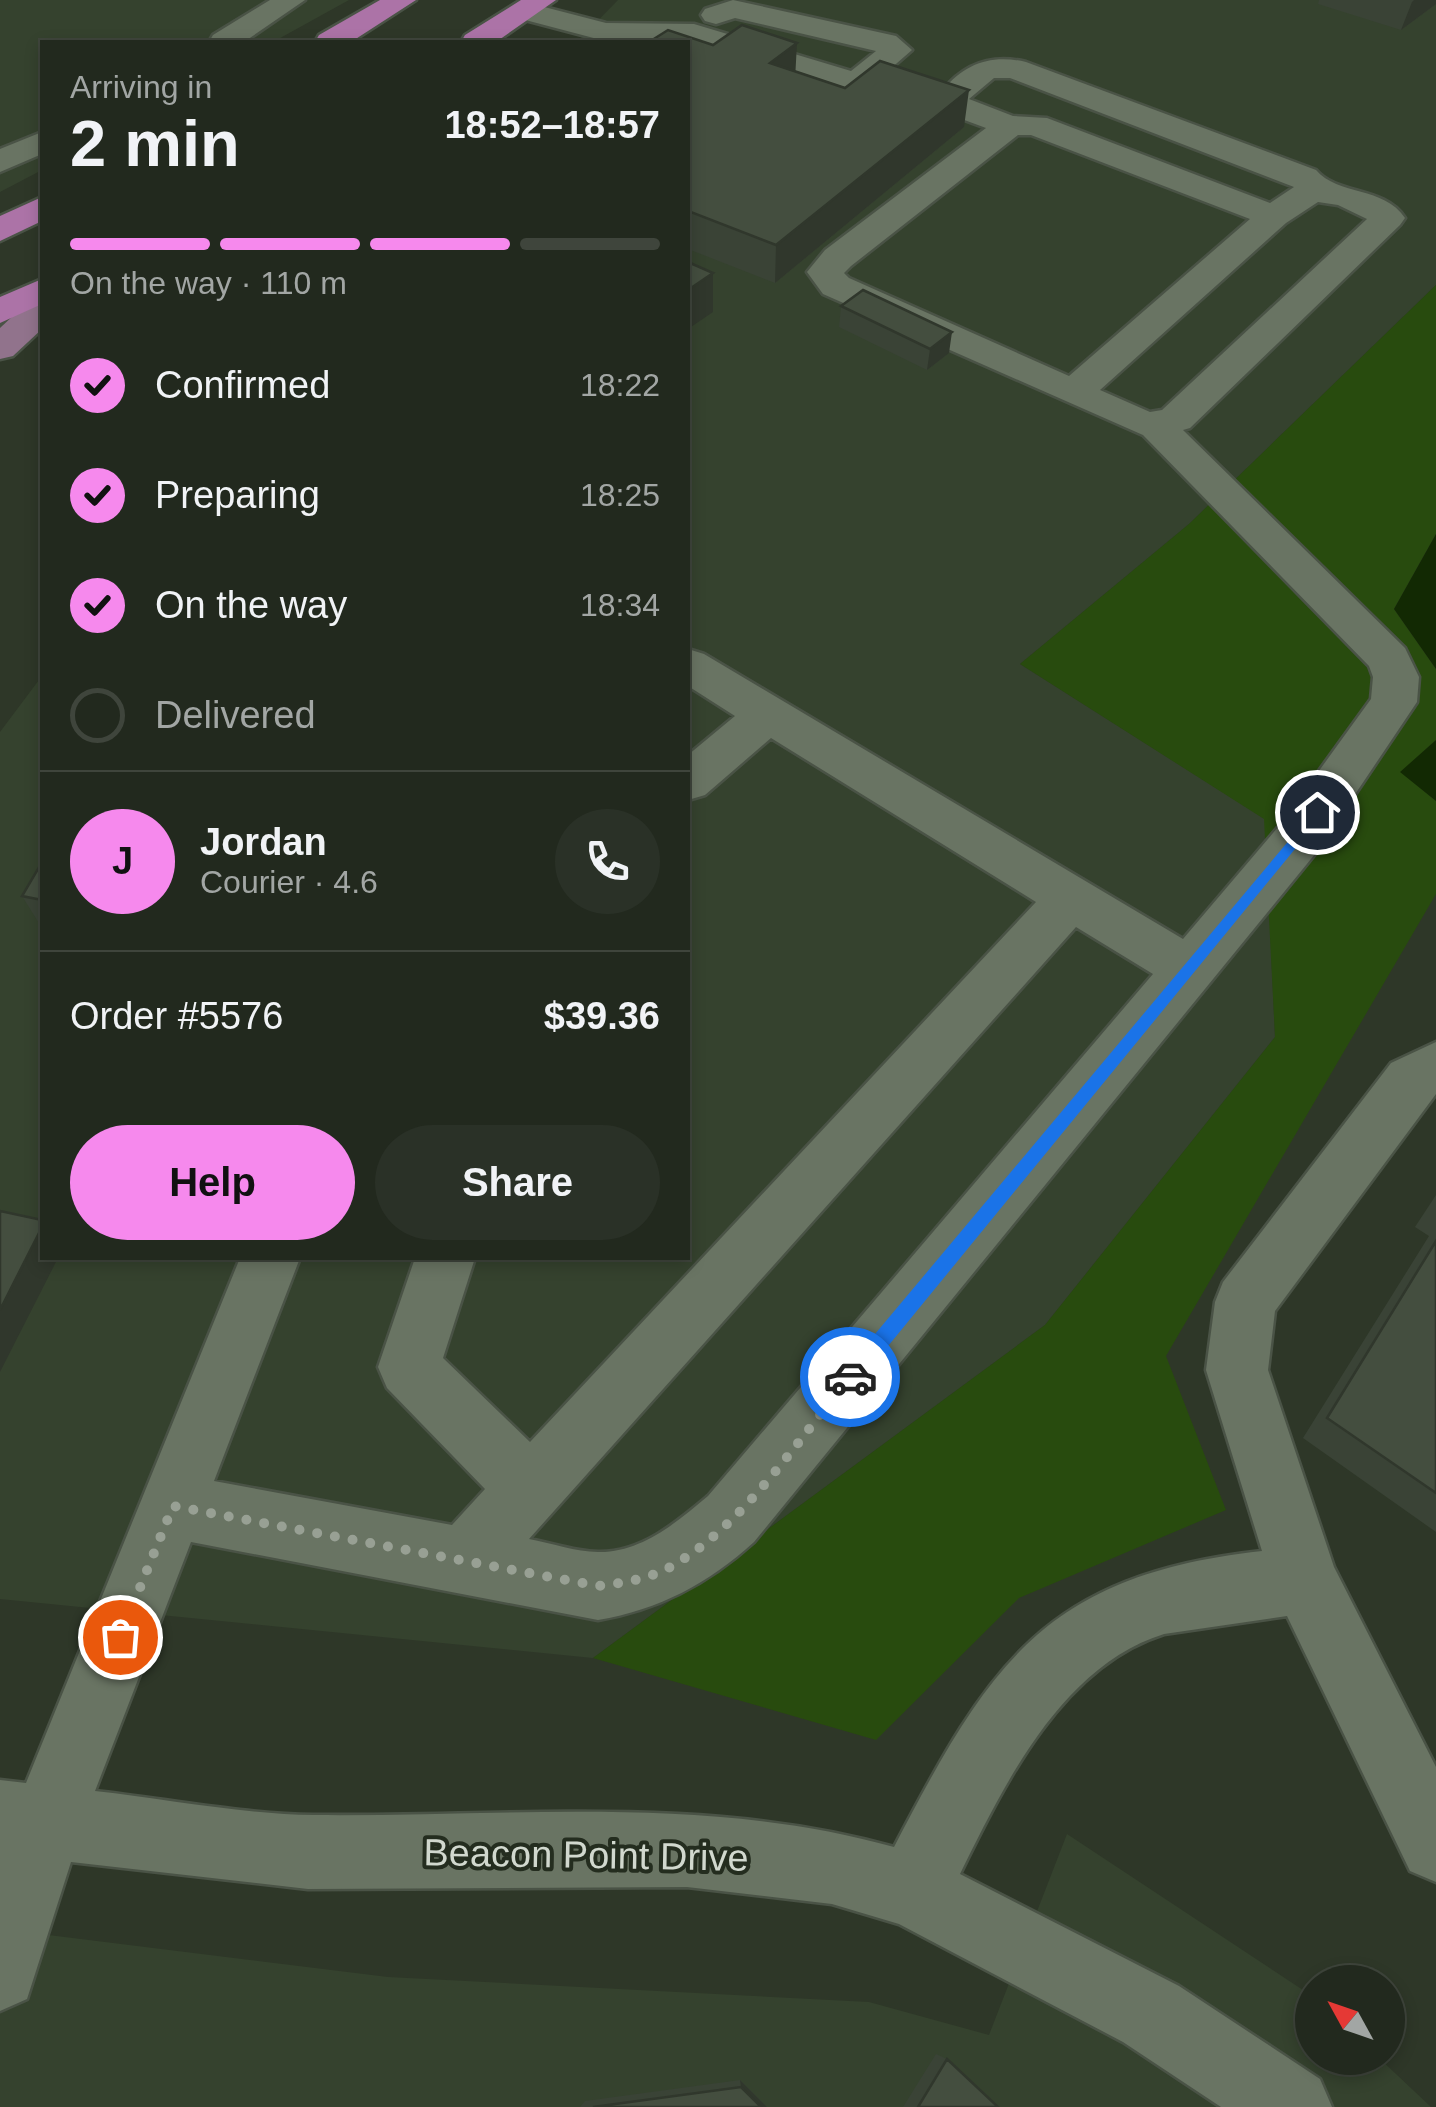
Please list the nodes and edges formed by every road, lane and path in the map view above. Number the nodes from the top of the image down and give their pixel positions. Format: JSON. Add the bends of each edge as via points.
{"nodes":[{"id":1,"x":290,"y":0,"type":"edge"},
{"id":2,"x":400,"y":0,"type":"edge"},
{"id":3,"x":533,"y":5,"type":"edge"},
{"id":4,"x":694,"y":33,"type":"junction"},
{"id":5,"x":227,"y":40,"type":"edge"},
{"id":6,"x":333,"y":40,"type":"edge"},
{"id":7,"x":479,"y":40,"type":"edge"},
{"id":8,"x":860,"y":76,"type":"junction"},
{"id":9,"x":942,"y":102,"type":"junction"},
{"id":10,"x":1010,"y":126,"type":"junction"},
{"id":11,"x":40,"y":143,"type":"edge"},
{"id":12,"x":0,"y":162,"type":"edge"},
{"id":13,"x":1316,"y":192,"type":"junction"},
{"id":14,"x":40,"y":208,"type":"edge"},
{"id":15,"x":1274,"y":216,"type":"junction"},
{"id":16,"x":0,"y":230,"type":"edge"},
{"id":17,"x":40,"y":291,"type":"edge"},
{"id":18,"x":40,"y":311,"type":"edge"},
{"id":19,"x":0,"y":312,"type":"edge"},
{"id":20,"x":0,"y":348,"type":"edge"},
{"id":21,"x":1073,"y":393,"type":"junction"},
{"id":22,"x":1155,"y":425,"type":"junction"},
{"id":23,"x":690,"y":666,"type":"edge"},
{"id":24,"x":768,"y":714,"type":"junction"},
{"id":25,"x":690,"y":780,"type":"edge"},
{"id":26,"x":1071,"y":898,"type":"junction"},
{"id":27,"x":1190,"y":970,"type":"junction"},
{"id":28,"x":1436,"y":1066,"type":"edge"},
{"id":29,"x":269,"y":1260,"type":"edge"},
{"id":30,"x":443,"y":1260,"type":"edge"},
{"id":31,"x":531,"y":1489,"type":"junction"},
{"id":32,"x":173,"y":1506,"type":"junction"},
{"id":33,"x":466,"y":1559,"type":"junction"},
{"id":34,"x":1305,"y":1580,"type":"junction"},
{"id":35,"x":23,"y":1820,"type":"edge"},
{"id":36,"x":1436,"y":1844,"type":"edge"},
{"id":37,"x":912,"y":1890,"type":"junction"},
{"id":38,"x":0,"y":1972,"type":"edge"},
{"id":39,"x":1292,"y":2107,"type":"edge"}],
"edges":[{"from":1,"to":5,"type":"street"},
{"from":2,"to":6,"type":"highway"},
{"from":3,"to":4,"type":"street","via":[[606,32]]},
{"from":3,"to":7,"type":"highway"},
{"from":4,"to":8,"type":"street"},
{"from":4,"to":8,"type":"street","via":[[732,9],[897,50]]},
{"from":8,"to":9,"type":"street","via":[[926,91]]},
{"from":9,"to":10,"type":"street"},
{"from":9,"to":13,"type":"street","via":[[976,71],[1014,69],[1304,177]]},
{"from":10,"to":15,"type":"street","via":[[1035,126]]},
{"from":10,"to":21,"type":"street","via":[[825,272],[836,286]]},
{"from":11,"to":12,"type":"street"},
{"from":13,"to":15,"type":"street"},
{"from":13,"to":22,"type":"street","via":[[1388,218],[1176,419]]},
{"from":14,"to":16,"type":"highway"},
{"from":15,"to":21,"type":"street"},
{"from":17,"to":19,"type":"highway"},
{"from":18,"to":20,"type":"main road"},
{"from":21,"to":22,"type":"street"},
{"from":22,"to":27,"type":"street","via":[[1390,660],[1396,677],[1394,702],[1298,840]]},
{"from":23,"to":24,"type":"street"},
{"from":24,"to":25,"type":"street"},
{"from":24,"to":26,"type":"street"},
{"from":26,"to":27,"type":"street"},
{"from":26,"to":31,"type":"street"},
{"from":27,"to":33,"type":"street","via":[[759,1487],[700,1547],[670,1568],[598,1586]]},
{"from":28,"to":34,"type":"street","via":[[1411,1080],[1244,1302],[1237,1370]]},
{"from":29,"to":32,"type":"street"},
{"from":30,"to":31,"type":"street","via":[[410,1367]]},
{"from":31,"to":33,"type":"street"},
{"from":32,"to":33,"type":"street"},
{"from":32,"to":35,"type":"street"},
{"from":34,"to":36,"type":"street"},
{"from":34,"to":37,"type":"street","via":[[1209,1591],[1126,1614],[1054,1662],[987,1745]]},
{"from":35,"to":37,"type":"street","name":"Beacon Point Drive","via":[[308,1852],[687,1850],[832,1867]]},
{"from":35,"to":38,"type":"street"},
{"from":37,"to":39,"type":"street","name":"Beacon Point Drive","via":[[1151,2014]]}]}
